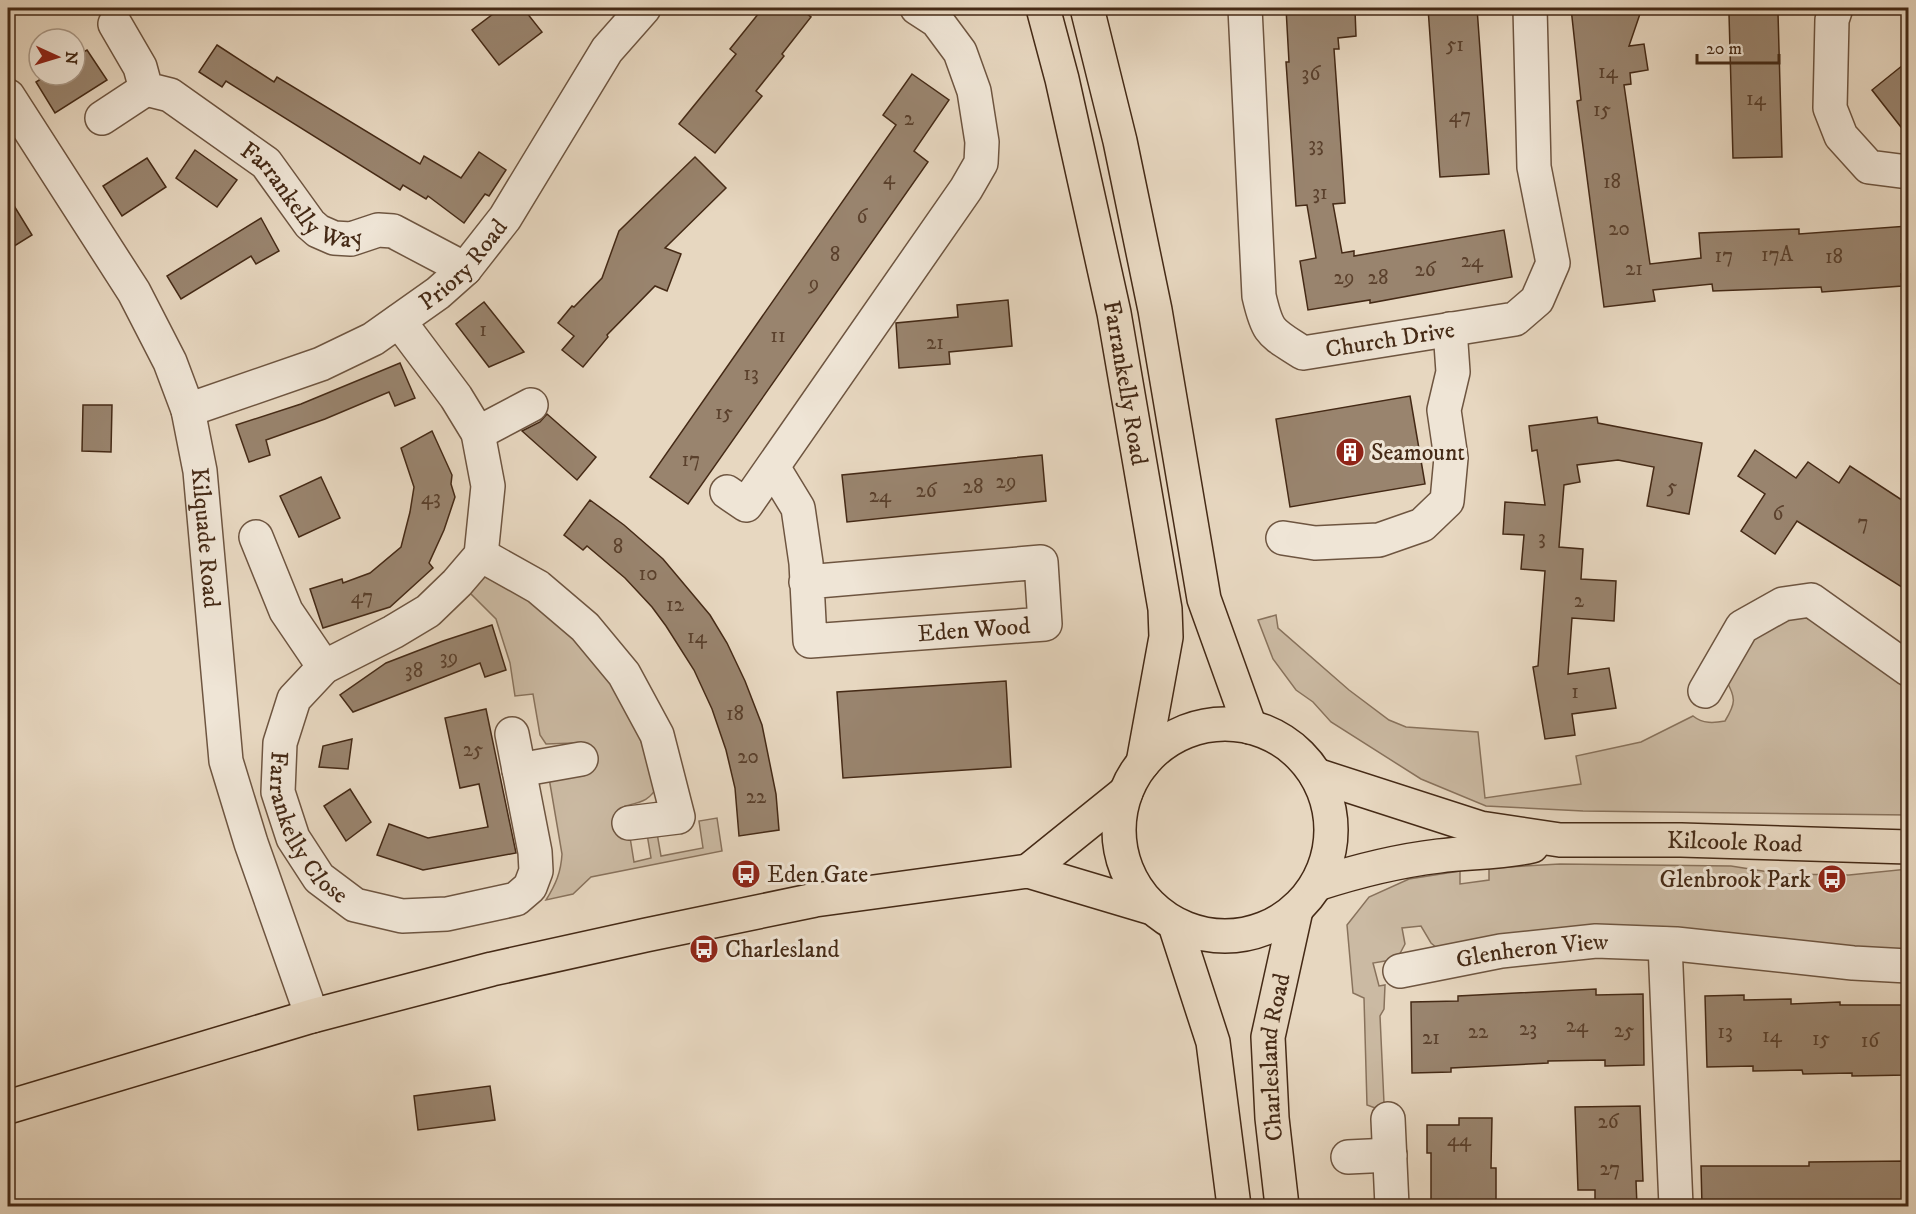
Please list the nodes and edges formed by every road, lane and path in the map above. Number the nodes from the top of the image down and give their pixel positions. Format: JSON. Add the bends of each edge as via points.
{"nodes":[{"id":1,"x":644,"y":8,"type":"edge"},
{"id":2,"x":917,"y":8,"type":"edge"},
{"id":3,"x":1043,"y":8,"type":"edge"},
{"id":4,"x":1087,"y":8,"type":"edge"},
{"id":5,"x":1245,"y":8,"type":"edge"},
{"id":6,"x":1530,"y":8,"type":"edge"},
{"id":7,"x":1836,"y":8,"type":"edge"},
{"id":8,"x":115,"y":24,"type":"dead end"},
{"id":9,"x":146,"y":89,"type":"junction"},
{"id":10,"x":8,"y":96,"type":"edge"},
{"id":11,"x":102,"y":118,"type":"dead end"},
{"id":12,"x":1908,"y":172,"type":"edge"},
{"id":13,"x":465,"y":269,"type":"junction"},
{"id":14,"x":399,"y":321,"type":"junction"},
{"id":15,"x":1450,"y":329,"type":"junction"},
{"id":16,"x":531,"y":405,"type":"dead end"},
{"id":17,"x":188,"y":410,"type":"junction"},
{"id":18,"x":478,"y":433,"type":"junction"},
{"id":19,"x":772,"y":467,"type":"junction"},
{"id":20,"x":727,"y":492,"type":"dead end"},
{"id":21,"x":256,"y":537,"type":"dead end"},
{"id":22,"x":1283,"y":538,"type":"dead end"},
{"id":23,"x":481,"y":555,"type":"junction"},
{"id":24,"x":807,"y":582,"type":"junction"},
{"id":25,"x":324,"y":668,"type":"junction"},
{"id":26,"x":1908,"y":669,"type":"edge"},
{"id":27,"x":1705,"y":691,"type":"dead end"},
{"id":28,"x":1250,"y":727,"type":"junction"},
{"id":29,"x":512,"y":734,"type":"dead end"},
{"id":30,"x":581,"y":759,"type":"dead end"},
{"id":31,"x":1143,"y":763,"type":"junction"},
{"id":32,"x":519,"y":770,"type":"junction"},
{"id":33,"x":1316,"y":775,"type":"junction"},
{"id":34,"x":1126,"y":792,"type":"junction"},
{"id":35,"x":629,"y":824,"type":"dead end"},
{"id":36,"x":1560,"y":840,"type":"junction"},
{"id":37,"x":1908,"y":847,"type":"edge"},
{"id":38,"x":1028,"y":871,"type":"junction"},
{"id":39,"x":1317,"y":884,"type":"junction"},
{"id":40,"x":1296,"y":910,"type":"junction"},
{"id":41,"x":1163,"y":916,"type":"junction"},
{"id":42,"x":1665,"y":945,"type":"junction"},
{"id":43,"x":1908,"y":966,"type":"edge"},
{"id":44,"x":1400,"y":970,"type":"dead end"},
{"id":45,"x":312,"y":1016,"type":"junction"},
{"id":46,"x":8,"y":1107,"type":"edge"},
{"id":47,"x":1388,"y":1119,"type":"dead end"},
{"id":48,"x":1390,"y":1155,"type":"junction"},
{"id":49,"x":1348,"y":1157,"type":"dead end"},
{"id":50,"x":1234,"y":1206,"type":"edge"},
{"id":51,"x":1282,"y":1206,"type":"edge"},
{"id":52,"x":1392,"y":1206,"type":"edge"},
{"id":53,"x":1676,"y":1206,"type":"edge"}],
"edges":[{"from":1,"to":13,"type":"street","name":"Priory Road","via":[[607,50],[505,218]]},
{"from":2,"to":19,"type":"street","via":[[937,21],[960,52],[974,91],[982,142],[981,163]]},
{"from":3,"to":31,"type":"main road","name":"Farrankelly Road","via":[[1114,313],[1165,609],[1166,637]]},
{"from":4,"to":28,"type":"main road","name":"Farrankelly Road","via":[[1155,310],[1204,599]]},
{"from":5,"to":15,"type":"street","name":"Church Drive","via":[[1259,296],[1270,331],[1303,353]]},
{"from":6,"to":15,"type":"street","name":"Church Drive","via":[[1534,167],[1553,263],[1537,300],[1515,319]]},
{"from":7,"to":12,"type":"street","via":[[1832,20],[1830,108],[1841,136],[1869,167]]},
{"from":8,"to":9,"type":"street","via":[[140,67]]},
{"from":9,"to":11,"type":"street"},
{"from":9,"to":13,"type":"street","name":"Farrankelly Way","via":[[170,95],[266,163],[318,231],[334,238],[351,239],[378,230],[393,231]]},
{"from":10,"to":17,"type":"street","name":"Kilquade Road","via":[[134,291],[170,362]]},
{"from":13,"to":14,"type":"street","name":"Priory Road"},
{"from":14,"to":17,"type":"street","name":"Priory Road","via":[[373,339],[321,364]]},
{"from":14,"to":18,"type":"street"},
{"from":15,"to":22,"type":"street","via":[[1453,372],[1444,410],[1451,458],[1447,501],[1422,525],[1379,540],[1315,543]]},
{"from":16,"to":18,"type":"street"},
{"from":17,"to":45,"type":"street","name":"Kilquade Road","via":[[200,471],[226,761]]},
{"from":18,"to":23,"type":"street","via":[[488,486]]},
{"from":19,"to":20,"type":"street","via":[[746,506]]},
{"from":19,"to":24,"type":"street","name":"Eden Wood","via":[[798,508]]},
{"from":21,"to":25,"type":"street","via":[[286,611]]},
{"from":23,"to":25,"type":"street","name":"Farrankelly Close","via":[[428,611]]},
{"from":23,"to":35,"type":"street","via":[[538,587],[585,627],[630,684],[657,735],[678,817]]},
{"from":24,"to":24,"type":"street","name":"Eden Wood","via":[[1041,562],[1045,624],[810,641]]},
{"from":25,"to":32,"type":"street","name":"Farrankelly Close","via":[[294,699],[280,743],[278,792],[292,838],[319,878],[355,905],[402,916],[447,914],[516,899],[530,887],[536,871]]},
{"from":26,"to":27,"type":"street","via":[[1811,600],[1783,604],[1742,627]]},
{"from":28,"to":31,"type":"main road","via":[[1220,724],[1191,729],[1165,743]]},
{"from":28,"to":33,"type":"main road","via":[[1276,737],[1298,753]]},
{"from":29,"to":32,"type":"street","name":"Farrankelly Close"},
{"from":30,"to":32,"type":"street"},
{"from":31,"to":34,"type":"main road"},
{"from":33,"to":36,"type":"main road","via":[[1480,828]]},
{"from":33,"to":39,"type":"main road","via":[[1327,801],[1331,829],[1328,858]]},
{"from":34,"to":38,"type":"main road"},
{"from":34,"to":41,"type":"main road","via":[[1119,825],[1122,859],[1134,885]]},
{"from":36,"to":37,"type":"main road","name":"Kilcoole Road"},
{"from":36,"to":39,"type":"main road","via":[[1505,852],[1440,856],[1372,867]]},
{"from":38,"to":41,"type":"main road"},
{"from":38,"to":45,"type":"main road","via":[[792,905],[646,934]]},
{"from":39,"to":40,"type":"main road"},
{"from":40,"to":41,"type":"main road","via":[[1268,927],[1238,936],[1205,935]]},
{"from":40,"to":51,"type":"main road","name":"Charlesland Road","via":[[1269,1037],[1272,1118]]},
{"from":41,"to":50,"type":"main road","name":"Charlesland Road","via":[[1213,1042]]},
{"from":42,"to":43,"type":"street","name":"Glenheron View"},
{"from":42,"to":44,"type":"street","name":"Glenheron View","via":[[1596,941],[1501,951]]},
{"from":42,"to":53,"type":"street"},
{"from":45,"to":46,"type":"main road"},
{"from":47,"to":48,"type":"street"},
{"from":48,"to":49,"type":"street"},
{"from":48,"to":52,"type":"street"}]}
